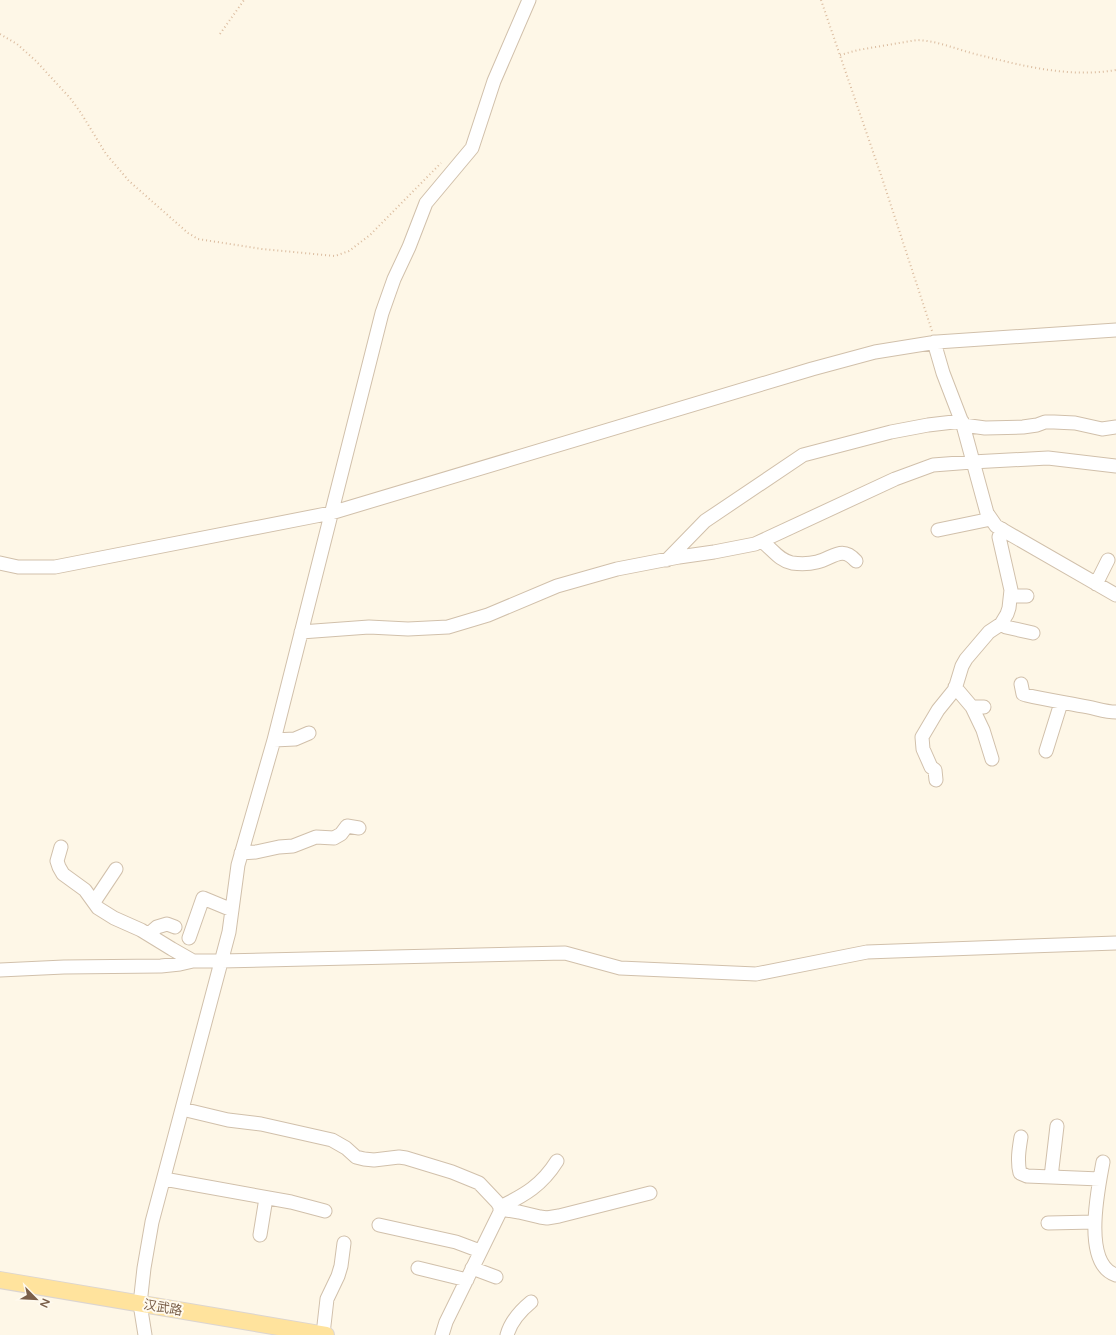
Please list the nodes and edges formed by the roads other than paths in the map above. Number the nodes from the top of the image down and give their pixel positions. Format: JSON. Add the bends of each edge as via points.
{"nodes":[{"id":1,"x":529,"y":0,"type":"edge"},
{"id":2,"x":1116,"y":330,"type":"edge"},
{"id":3,"x":934,"y":342,"type":"junction"},
{"id":4,"x":962,"y":423,"type":"junction"},
{"id":5,"x":1116,"y":427,"type":"edge"},
{"id":6,"x":972,"y":462,"type":"junction"},
{"id":7,"x":1116,"y":466,"type":"edge"},
{"id":8,"x":331,"y":513,"type":"junction"},
{"id":9,"x":991,"y":519,"type":"junction"},
{"id":10,"x":1002,"y":529,"type":"junction"},
{"id":11,"x":938,"y":530,"type":"dead end"},
{"id":12,"x":762,"y":541,"type":"junction"},
{"id":13,"x":667,"y":560,"type":"junction"},
{"id":14,"x":1108,"y":560,"type":"dead end"},
{"id":15,"x":856,"y":561,"type":"dead end"},
{"id":16,"x":0,"y":563,"type":"edge"},
{"id":17,"x":1096,"y":584,"type":"junction"},
{"id":18,"x":1116,"y":595,"type":"edge"},
{"id":19,"x":1010,"y":596,"type":"junction"},
{"id":20,"x":1027,"y":596,"type":"dead end"},
{"id":21,"x":1001,"y":624,"type":"junction"},
{"id":22,"x":301,"y":632,"type":"junction"},
{"id":23,"x":1033,"y":633,"type":"dead end"},
{"id":24,"x":1021,"y":684,"type":"dead end"},
{"id":25,"x":955,"y":687,"type":"junction"},
{"id":26,"x":1061,"y":703,"type":"junction"},
{"id":27,"x":1116,"y":712,"type":"edge"},
{"id":28,"x":309,"y":732,"type":"dead end"},
{"id":29,"x":274,"y":740,"type":"junction"},
{"id":30,"x":1046,"y":751,"type":"dead end"},
{"id":31,"x":992,"y":759,"type":"dead end"},
{"id":32,"x":936,"y":780,"type":"dead end"},
{"id":33,"x":359,"y":828,"type":"dead end"},
{"id":34,"x":61,"y":848,"type":"dead end"},
{"id":35,"x":241,"y":853,"type":"junction"},
{"id":36,"x":116,"y":869,"type":"dead end"},
{"id":37,"x":94,"y":902,"type":"junction"},
{"id":38,"x":232,"y":910,"type":"junction"},
{"id":39,"x":175,"y":927,"type":"dead end"},
{"id":40,"x":149,"y":934,"type":"junction"},
{"id":41,"x":189,"y":938,"type":"dead end"},
{"id":42,"x":1116,"y":943,"type":"edge"},
{"id":43,"x":193,"y":961,"type":"junction"},
{"id":44,"x":221,"y":961,"type":"junction"},
{"id":45,"x":0,"y":970,"type":"edge"},
{"id":46,"x":182,"y":1109,"type":"junction"},
{"id":47,"x":1056,"y":1126,"type":"dead end"},
{"id":48,"x":1021,"y":1137,"type":"dead end"},
{"id":49,"x":557,"y":1162,"type":"dead end"},
{"id":50,"x":1103,"y":1162,"type":"dead end"},
{"id":51,"x":1050,"y":1177,"type":"junction"},
{"id":52,"x":164,"y":1178,"type":"junction"},
{"id":53,"x":1100,"y":1179,"type":"junction"},
{"id":54,"x":650,"y":1193,"type":"dead end"},
{"id":55,"x":266,"y":1198,"type":"junction"},
{"id":56,"x":500,"y":1208,"type":"junction"},
{"id":57,"x":325,"y":1211,"type":"dead end"},
{"id":58,"x":1095,"y":1222,"type":"junction"},
{"id":59,"x":1048,"y":1223,"type":"dead end"},
{"id":60,"x":379,"y":1225,"type":"dead end"},
{"id":61,"x":260,"y":1235,"type":"dead end"},
{"id":62,"x":344,"y":1243,"type":"dead end"},
{"id":63,"x":480,"y":1251,"type":"junction"},
{"id":64,"x":418,"y":1268,"type":"dead end"},
{"id":65,"x":469,"y":1274,"type":"junction"},
{"id":66,"x":1116,"y":1275,"type":"edge"},
{"id":67,"x":496,"y":1277,"type":"dead end"},
{"id":68,"x":0,"y":1280,"type":"edge"},
{"id":69,"x":531,"y":1302,"type":"dead end"},
{"id":70,"x":140,"y":1304,"type":"junction"},
{"id":71,"x":145,"y":1335,"type":"edge"},
{"id":72,"x":324,"y":1335,"type":"edge"},
{"id":73,"x":442,"y":1335,"type":"edge"},
{"id":74,"x":507,"y":1335,"type":"edge"}],
"edges":[{"from":1,"to":8,"type":"street","via":[[494,82],[472,148],[426,203],[394,280],[382,312]]},
{"from":2,"to":3,"type":"street"},
{"from":3,"to":4,"type":"street"},
{"from":3,"to":8,"type":"street","via":[[875,352],[812,369]]},
{"from":4,"to":5,"type":"street","via":[[984,428],[1023,427],[1045,422],[1076,423],[1102,429]]},
{"from":4,"to":6,"type":"street"},
{"from":4,"to":13,"type":"street","via":[[928,425],[891,432],[803,455],[705,521]]},
{"from":6,"to":7,"type":"street","via":[[1048,458]]},
{"from":6,"to":9,"type":"street"},
{"from":6,"to":12,"type":"street","via":[[933,466],[895,479]]},
{"from":8,"to":16,"type":"street","via":[[55,567],[18,567]]},
{"from":8,"to":22,"type":"street"},
{"from":9,"to":10,"type":"street"},
{"from":9,"to":11,"type":"street"},
{"from":10,"to":17,"type":"street"},
{"from":10,"to":19,"type":"street","via":[[999,537],[1011,590]]},
{"from":12,"to":13,"type":"street"},
{"from":12,"to":15,"type":"street","via":[[781,559],[790,562],[808,564],[839,553],[851,555]]},
{"from":13,"to":22,"type":"street","via":[[617,569],[557,586],[488,615],[448,627],[369,627]]},
{"from":14,"to":17,"type":"street"},
{"from":17,"to":18,"type":"street"},
{"from":19,"to":20,"type":"street"},
{"from":19,"to":21,"type":"street","via":[[1011,602]]},
{"from":21,"to":23,"type":"street"},
{"from":21,"to":25,"type":"street","via":[[989,632],[971,653],[962,666]]},
{"from":22,"to":29,"type":"street"},
{"from":24,"to":26,"type":"street","via":[[1023,694]]},
{"from":25,"to":31,"type":"street","via":[[978,707]]},
{"from":25,"to":32,"type":"street","via":[[922,737],[923,749],[935,770]]},
{"from":26,"to":27,"type":"street"},
{"from":26,"to":30,"type":"street"},
{"from":28,"to":29,"type":"street","via":[[295,739]]},
{"from":29,"to":35,"type":"street"},
{"from":33,"to":35,"type":"street","via":[[347,826],[334,838],[316,837],[293,846]]},
{"from":34,"to":37,"type":"street","via":[[59,868],[85,890]]},
{"from":35,"to":38,"type":"street"},
{"from":36,"to":37,"type":"street"},
{"from":37,"to":40,"type":"street","via":[[103,912]]},
{"from":38,"to":41,"type":"street","via":[[203,898]]},
{"from":38,"to":44,"type":"street"},
{"from":39,"to":40,"type":"street","via":[[166,924]]},
{"from":40,"to":43,"type":"street"},
{"from":42,"to":44,"type":"street","via":[[867,952],[756,974],[620,968],[565,953]]},
{"from":43,"to":44,"type":"street"},
{"from":43,"to":45,"type":"street","via":[[161,966]]},
{"from":44,"to":46,"type":"street"},
{"from":46,"to":52,"type":"street"},
{"from":46,"to":56,"type":"street","via":[[332,1140],[356,1157],[364,1159],[406,1158],[452,1172],[479,1183]]},
{"from":47,"to":51,"type":"street"},
{"from":48,"to":51,"type":"street","via":[[1018,1150],[1020,1173],[1027,1176]]},
{"from":49,"to":56,"type":"street","via":[[542,1181]]},
{"from":50,"to":53,"type":"street"},
{"from":51,"to":53,"type":"street"},
{"from":52,"to":55,"type":"street"},
{"from":52,"to":70,"type":"street","via":[[152,1222]]},
{"from":53,"to":58,"type":"street"},
{"from":54,"to":56,"type":"street","via":[[547,1218]]},
{"from":55,"to":57,"type":"street"},
{"from":55,"to":61,"type":"street"},
{"from":56,"to":63,"type":"street"},
{"from":58,"to":59,"type":"street"},
{"from":58,"to":66,"type":"street","via":[[1096,1248],[1100,1261],[1110,1273]]},
{"from":60,"to":63,"type":"street","via":[[456,1242]]},
{"from":62,"to":72,"type":"street","via":[[338,1276],[327,1299]]},
{"from":63,"to":65,"type":"street"},
{"from":64,"to":65,"type":"street"},
{"from":65,"to":67,"type":"street"},
{"from":65,"to":73,"type":"street"},
{"from":68,"to":70,"type":"main road","name":"汉武路"},
{"from":69,"to":74,"type":"street","via":[[512,1322]]},
{"from":70,"to":71,"type":"street"},
{"from":70,"to":72,"type":"main road","name":"汉武路"}]}
